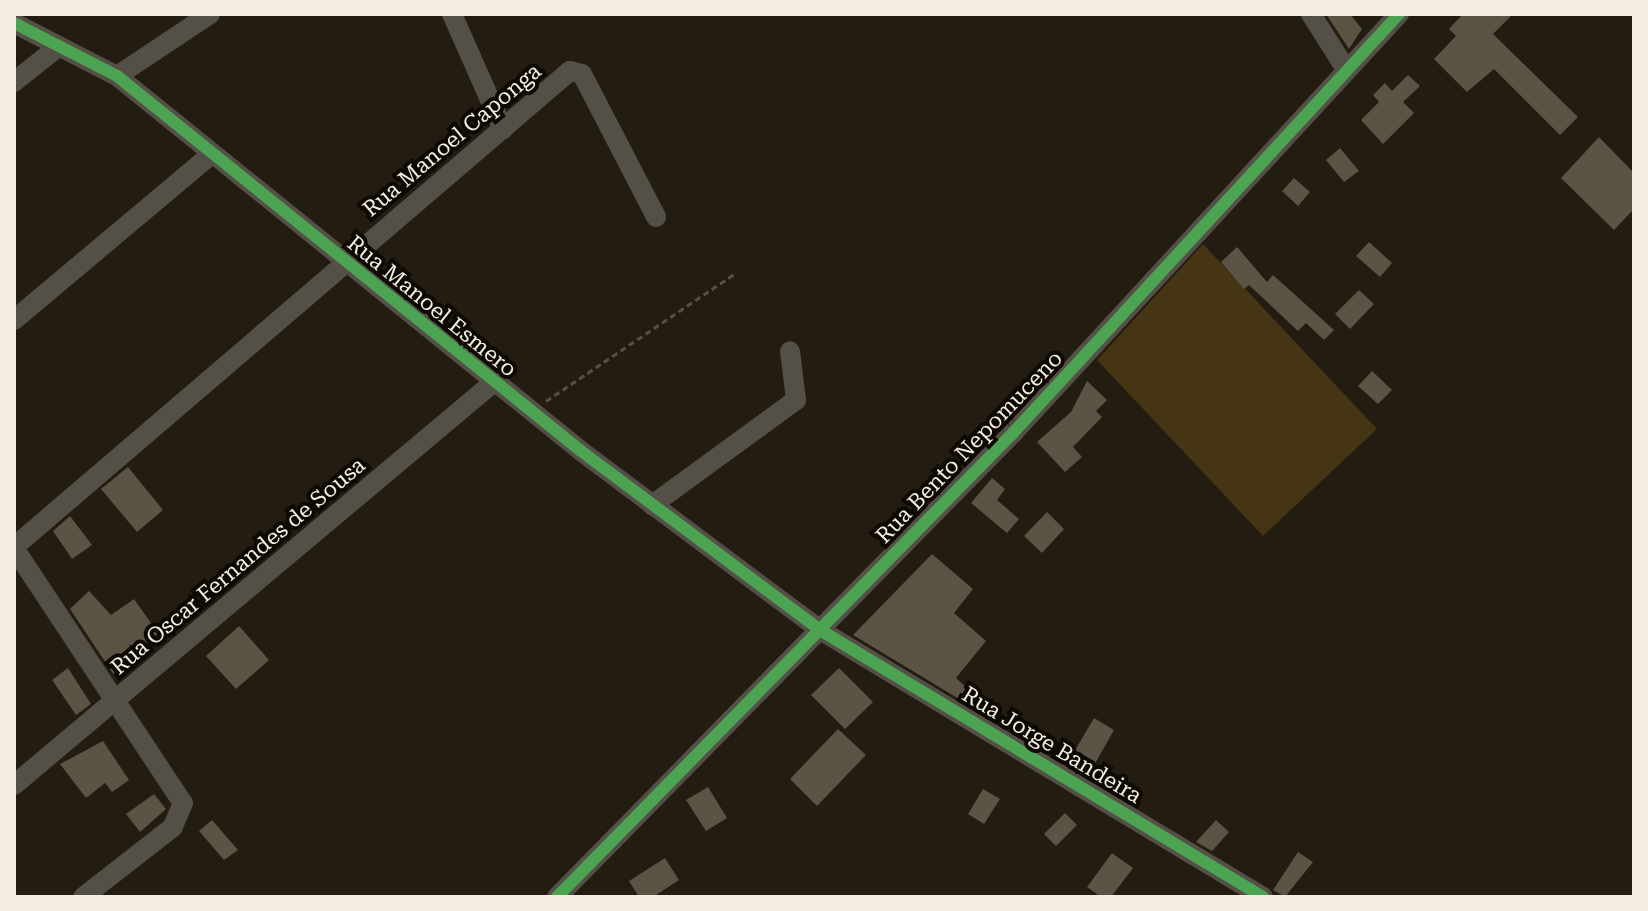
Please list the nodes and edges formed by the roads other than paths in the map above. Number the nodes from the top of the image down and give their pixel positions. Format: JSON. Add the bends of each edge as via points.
{"nodes":[{"id":1,"x":210,"y":14,"type":"edge"},
{"id":2,"x":452,"y":14,"type":"edge"},
{"id":3,"x":1311,"y":14,"type":"edge"},
{"id":4,"x":1399,"y":14,"type":"edge"},
{"id":5,"x":14,"y":23,"type":"edge"},
{"id":6,"x":58,"y":47,"type":"junction"},
{"id":7,"x":1347,"y":71,"type":"junction"},
{"id":8,"x":117,"y":76,"type":"junction"},
{"id":9,"x":14,"y":82,"type":"edge"},
{"id":10,"x":503,"y":129,"type":"junction"},
{"id":11,"x":212,"y":154,"type":"junction"},
{"id":12,"x":656,"y":217,"type":"dead end"},
{"id":13,"x":347,"y":261,"type":"junction"},
{"id":14,"x":14,"y":320,"type":"edge"},
{"id":15,"x":790,"y":351,"type":"dead end"},
{"id":16,"x":494,"y":382,"type":"junction"},
{"id":17,"x":652,"y":505,"type":"junction"},
{"id":18,"x":14,"y":548,"type":"edge"},
{"id":19,"x":820,"y":630,"type":"junction"},
{"id":20,"x":117,"y":700,"type":"junction"},
{"id":21,"x":14,"y":785,"type":"edge"},
{"id":22,"x":83,"y":897,"type":"edge"},
{"id":23,"x":557,"y":897,"type":"edge"},
{"id":24,"x":1263,"y":897,"type":"edge"}],
"edges":[{"from":1,"to":8,"type":"street"},
{"from":2,"to":10,"type":"street"},
{"from":3,"to":7,"type":"street"},
{"from":4,"to":7,"type":"street","name":"Rua Bento Nepomuceno"},
{"from":5,"to":6,"type":"street","name":"Rua Manoel Esmero"},
{"from":6,"to":8,"type":"street","name":"Rua Manoel Esmero"},
{"from":6,"to":9,"type":"street"},
{"from":7,"to":19,"type":"street","name":"Rua Bento Nepomuceno","via":[[1013,433]]},
{"from":8,"to":11,"type":"street","name":"Rua Manoel Esmero"},
{"from":10,"to":12,"type":"street","name":"Rua Manoel Caponga","via":[[579,70]]},
{"from":10,"to":13,"type":"street","name":"Rua Manoel Caponga"},
{"from":11,"to":13,"type":"street","name":"Rua Manoel Esmero"},
{"from":11,"to":14,"type":"street"},
{"from":13,"to":16,"type":"street","name":"Rua Manoel Esmero"},
{"from":13,"to":18,"type":"street","name":"Rua Manoel Caponga"},
{"from":15,"to":17,"type":"street","via":[[796,400]]},
{"from":16,"to":17,"type":"street","name":"Rua Manoel Esmero"},
{"from":16,"to":20,"type":"street","name":"Rua Oscar Fernandes de Sousa"},
{"from":17,"to":19,"type":"street","name":"Rua Manoel Esmero"},
{"from":18,"to":20,"type":"street"},
{"from":19,"to":23,"type":"street","name":"Rua Bento Nepomuceno"},
{"from":19,"to":24,"type":"street","name":"Rua Jorge Bandeira"},
{"from":20,"to":21,"type":"street","name":"Rua Oscar Fernandes de Sousa"},
{"from":20,"to":22,"type":"street","via":[[179,793],[184,813]]}]}
